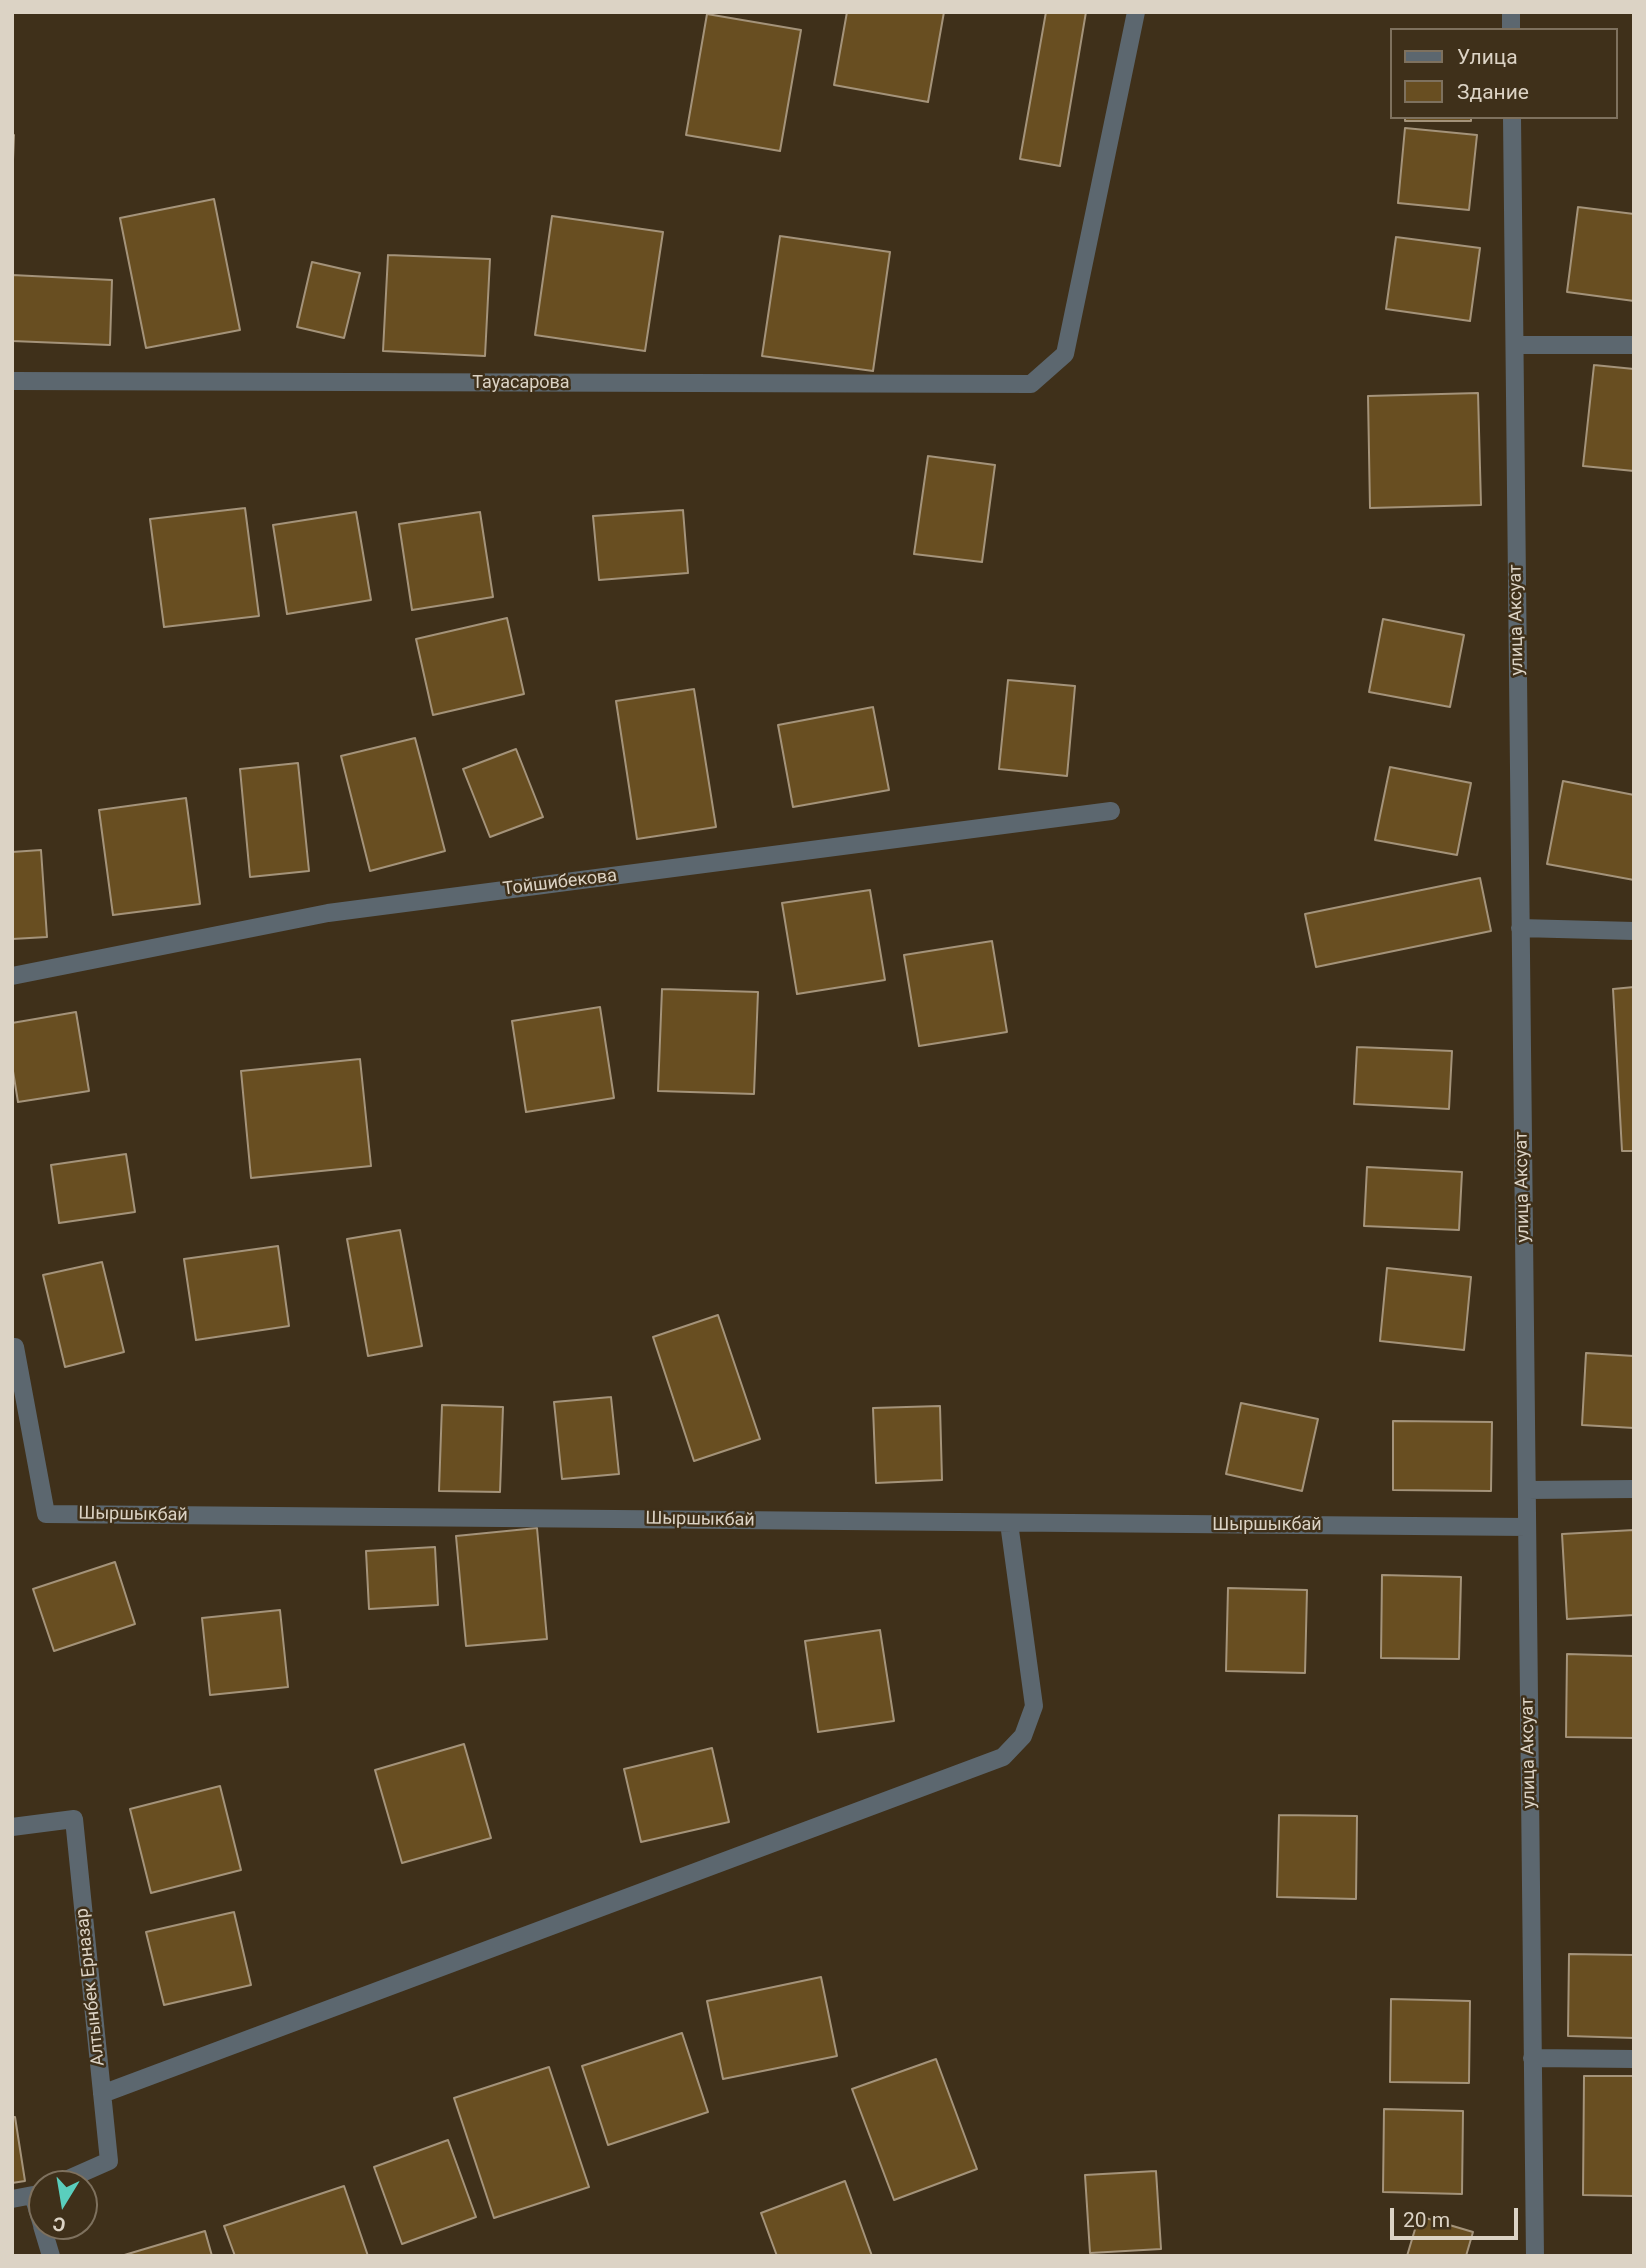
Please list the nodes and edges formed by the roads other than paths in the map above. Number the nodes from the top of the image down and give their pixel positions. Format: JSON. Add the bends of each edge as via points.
{"nodes":[{"id":1,"x":1136,"y":12,"type":"edge"},
{"id":2,"x":1512,"y":119,"type":"edge"},
{"id":3,"x":1515,"y":345,"type":"junction"},
{"id":4,"x":1634,"y":345,"type":"edge"},
{"id":5,"x":12,"y":381,"type":"edge"},
{"id":6,"x":1111,"y":811,"type":"dead end"},
{"id":7,"x":1521,"y":928,"type":"junction"},
{"id":8,"x":1634,"y":931,"type":"edge"},
{"id":9,"x":12,"y":976,"type":"edge"},
{"id":10,"x":13,"y":1342,"type":"edge"},
{"id":11,"x":1634,"y":1489,"type":"edge"},
{"id":12,"x":1527,"y":1490,"type":"junction"},
{"id":13,"x":1009,"y":1523,"type":"junction"},
{"id":14,"x":1527,"y":1527,"type":"junction"},
{"id":15,"x":12,"y":1827,"type":"edge"},
{"id":16,"x":1532,"y":2058,"type":"junction"},
{"id":17,"x":1634,"y":2059,"type":"edge"},
{"id":18,"x":102,"y":2094,"type":"junction"},
{"id":19,"x":89,"y":2170,"type":"edge"},
{"id":20,"x":1535,"y":2256,"type":"edge"}],
"edges":[{"from":1,"to":5,"type":"street","name":"Тауасарова","via":[[1065,354],[1031,384]]},
{"from":2,"to":3,"type":"street","name":"улица Аксуат"},
{"from":3,"to":4,"type":"street"},
{"from":3,"to":7,"type":"street","name":"улица Аксуат"},
{"from":6,"to":9,"type":"street","name":"Тойшибекова","via":[[328,913]]},
{"from":7,"to":8,"type":"street"},
{"from":7,"to":12,"type":"street","name":"улица Аксуат"},
{"from":10,"to":13,"type":"street","name":"Шыршыкбай","via":[[46,1514]]},
{"from":11,"to":12,"type":"street"},
{"from":12,"to":14,"type":"street","name":"улица Аксуат"},
{"from":13,"to":14,"type":"street","name":"Шыршыкбай"},
{"from":13,"to":18,"type":"street","via":[[1034,1706],[1023,1736],[1003,1757]]},
{"from":14,"to":16,"type":"street","name":"улица Аксуат"},
{"from":15,"to":18,"type":"street","name":"Алтынбек Ерназар","via":[[74,1819]]},
{"from":16,"to":17,"type":"street"},
{"from":16,"to":20,"type":"street","name":"улица Аксуат"},
{"from":18,"to":19,"type":"street","name":"Алтынбек Ерназар","via":[[109,2161]]}]}
